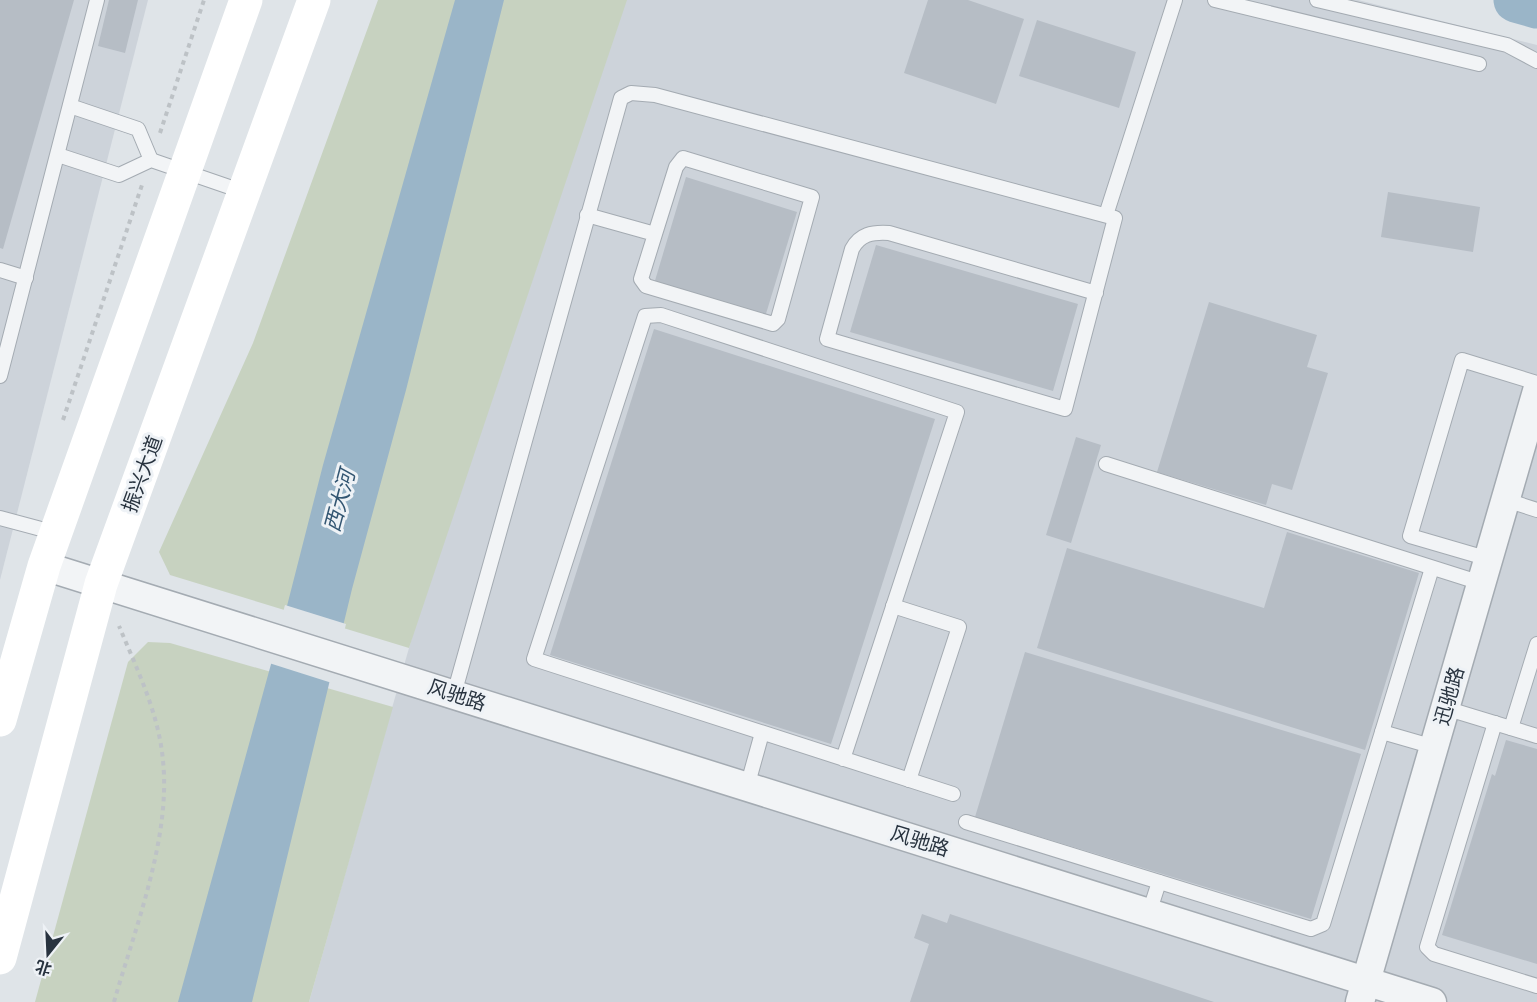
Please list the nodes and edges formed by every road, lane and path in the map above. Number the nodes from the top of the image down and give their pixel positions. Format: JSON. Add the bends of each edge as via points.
{"nodes":[{"id":1,"x":97,"y":0,"type":"edge"},
{"id":2,"x":204,"y":0,"type":"edge"},
{"id":3,"x":246,"y":0,"type":"edge"},
{"id":4,"x":314,"y":0,"type":"edge"},
{"id":5,"x":1175,"y":0,"type":"edge"},
{"id":6,"x":1215,"y":0,"type":"edge"},
{"id":7,"x":1317,"y":0,"type":"edge"},
{"id":8,"x":1537,"y":61,"type":"edge"},
{"id":9,"x":1479,"y":64,"type":"dead end"},
{"id":10,"x":70,"y":106,"type":"junction"},
{"id":11,"x":58,"y":155,"type":"junction"},
{"id":12,"x":151,"y":160,"type":"junction"},
{"id":13,"x":185,"y":172,"type":"junction"},
{"id":14,"x":244,"y":192,"type":"junction"},
{"id":15,"x":587,"y":215,"type":"junction"},
{"id":16,"x":1106,"y":215,"type":"junction"},
{"id":17,"x":654,"y":234,"type":"junction"},
{"id":18,"x":0,"y":270,"type":"edge"},
{"id":19,"x":26,"y":278,"type":"junction"},
{"id":20,"x":1096,"y":293,"type":"junction"},
{"id":21,"x":0,"y":376,"type":"edge"},
{"id":22,"x":1537,"y":383,"type":"edge"},
{"id":23,"x":1537,"y":391,"type":"edge"},
{"id":24,"x":61,"y":426,"type":"dead end"},
{"id":25,"x":1106,"y":465,"type":"dead end"},
{"id":26,"x":1506,"y":500,"type":"junction"},
{"id":27,"x":1537,"y":510,"type":"edge"},
{"id":28,"x":0,"y":518,"type":"edge"},
{"id":29,"x":56,"y":533,"type":"junction"},
{"id":30,"x":44,"y":566,"type":"junction"},
{"id":31,"x":1432,"y":568,"type":"junction"},
{"id":32,"x":1485,"y":571,"type":"junction"},
{"id":33,"x":101,"y":584,"type":"junction"},
{"id":34,"x":893,"y":606,"type":"junction"},
{"id":35,"x":1537,"y":644,"type":"edge"},
{"id":36,"x":454,"y":694,"type":"junction"},
{"id":37,"x":1445,"y":708,"type":"junction"},
{"id":38,"x":0,"y":720,"type":"edge"},
{"id":39,"x":1495,"y":723,"type":"junction"},
{"id":40,"x":1511,"y":728,"type":"junction"},
{"id":41,"x":1382,"y":732,"type":"junction"},
{"id":42,"x":762,"y":733,"type":"junction"},
{"id":43,"x":1537,"y":736,"type":"edge"},
{"id":44,"x":1434,"y":747,"type":"junction"},
{"id":45,"x":843,"y":759,"type":"junction"},
{"id":46,"x":909,"y":780,"type":"junction"},
{"id":47,"x":747,"y":786,"type":"junction"},
{"id":48,"x":953,"y":794,"type":"dead end"},
{"id":49,"x":966,"y":822,"type":"dead end"},
{"id":50,"x":1159,"y":882,"type":"junction"},
{"id":51,"x":1149,"y":913,"type":"junction"},
{"id":52,"x":0,"y":958,"type":"edge"},
{"id":53,"x":1537,"y":986,"type":"edge"},
{"id":54,"x":1363,"y":992,"type":"edge"},
{"id":55,"x":114,"y":1002,"type":"edge"},
{"id":56,"x":1432,"y":1002,"type":"edge"}],
"edges":[{"from":1,"to":10,"type":"lane"},
{"from":2,"to":12,"type":"path"},
{"from":3,"to":13,"type":"main road"},
{"from":4,"to":14,"type":"main road","name":"振兴大道"},
{"from":5,"to":16,"type":"lane"},
{"from":6,"to":9,"type":"lane"},
{"from":7,"to":8,"type":"lane","via":[[1507,45]]},
{"from":10,"to":11,"type":"lane"},
{"from":10,"to":12,"type":"lane","via":[[138,129]]},
{"from":11,"to":12,"type":"lane","via":[[119,175]]},
{"from":11,"to":19,"type":"lane"},
{"from":12,"to":13,"type":"lane"},
{"from":12,"to":24,"type":"path"},
{"from":13,"to":14,"type":"lane"},
{"from":13,"to":29,"type":"main road"},
{"from":14,"to":33,"type":"main road","name":"振兴大道"},
{"from":15,"to":16,"type":"lane","via":[[615,114],[621,98],[631,93],[655,94]]},
{"from":15,"to":17,"type":"lane"},
{"from":15,"to":36,"type":"lane"},
{"from":16,"to":20,"type":"lane","via":[[1115,218]]},
{"from":17,"to":17,"type":"lane","via":[[682,158],[812,197],[778,319],[772,324],[642,284]]},
{"from":18,"to":19,"type":"lane"},
{"from":19,"to":21,"type":"lane"},
{"from":20,"to":20,"type":"lane","via":[[1065,409],[827,339],[852,249],[857,240],[877,232]]},
{"from":22,"to":32,"type":"lane","via":[[1462,360],[1410,536]]},
{"from":23,"to":26,"type":"street","name":"迅驰路"},
{"from":25,"to":31,"type":"lane"},
{"from":26,"to":27,"type":"lane"},
{"from":26,"to":32,"type":"street","name":"迅驰路"},
{"from":28,"to":29,"type":"lane"},
{"from":29,"to":30,"type":"main road"},
{"from":30,"to":33,"type":"street","name":"风驰路"},
{"from":30,"to":38,"type":"main road"},
{"from":31,"to":32,"type":"lane"},
{"from":31,"to":41,"type":"lane"},
{"from":32,"to":37,"type":"street","name":"迅驰路"},
{"from":33,"to":36,"type":"street","name":"风驰路"},
{"from":33,"to":52,"type":"main road","name":"振兴大道"},
{"from":33,"to":55,"type":"path","via":[[146,689],[163,760],[162,812],[151,871]]},
{"from":34,"to":42,"type":"lane","via":[[957,412],[661,315],[645,316],[534,659]]},
{"from":34,"to":45,"type":"lane"},
{"from":34,"to":46,"type":"lane","via":[[959,627]]},
{"from":35,"to":40,"type":"lane"},
{"from":36,"to":47,"type":"street","name":"风驰路"},
{"from":37,"to":39,"type":"lane"},
{"from":37,"to":44,"type":"street","name":"迅驰路"},
{"from":39,"to":40,"type":"lane"},
{"from":39,"to":53,"type":"lane","via":[[1427,947],[1434,954]]},
{"from":40,"to":43,"type":"lane"},
{"from":41,"to":44,"type":"lane"},
{"from":41,"to":50,"type":"lane","via":[[1323,924],[1311,929]]},
{"from":42,"to":45,"type":"lane"},
{"from":42,"to":47,"type":"lane"},
{"from":44,"to":54,"type":"street","name":"迅驰路"},
{"from":45,"to":46,"type":"lane"},
{"from":46,"to":48,"type":"lane"},
{"from":47,"to":51,"type":"street","name":"风驰路"},
{"from":49,"to":50,"type":"lane"},
{"from":50,"to":51,"type":"lane"},
{"from":51,"to":54,"type":"street","name":"风驰路"},
{"from":54,"to":56,"type":"street","name":"风驰路"}]}
